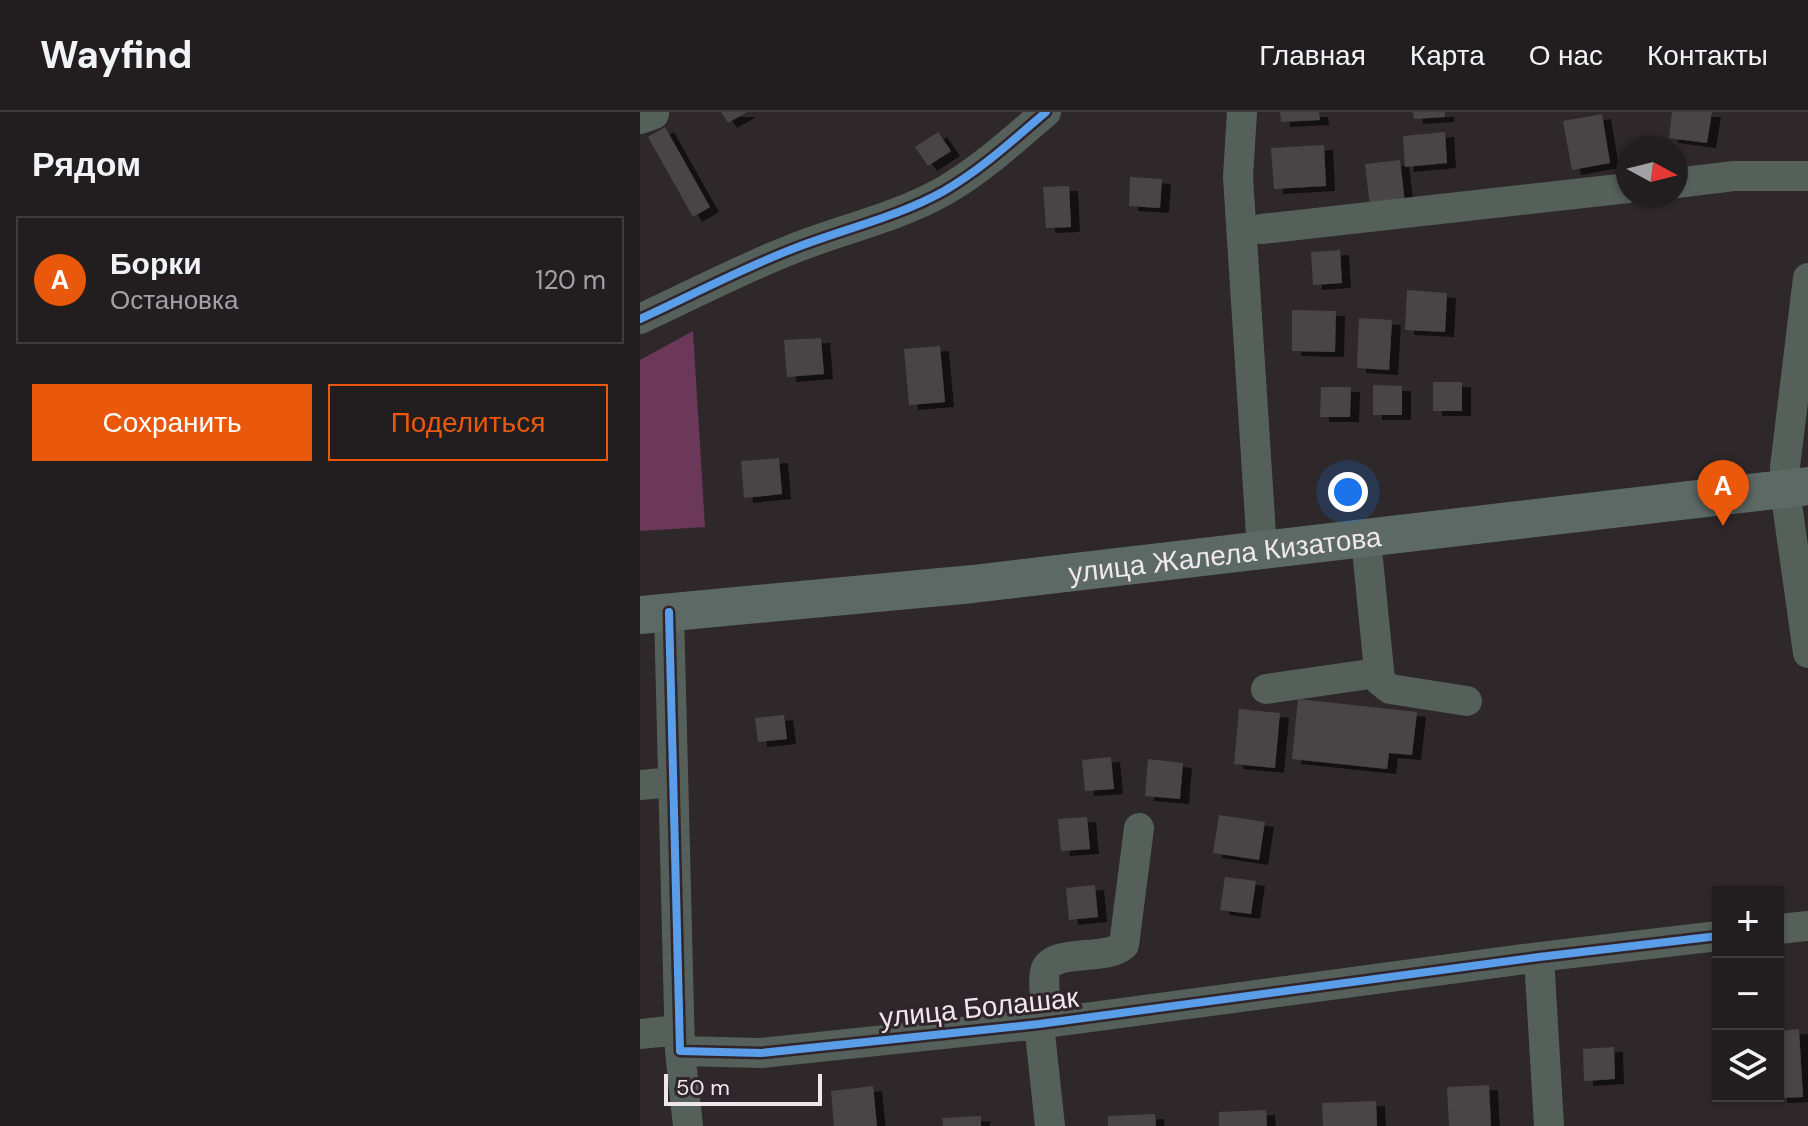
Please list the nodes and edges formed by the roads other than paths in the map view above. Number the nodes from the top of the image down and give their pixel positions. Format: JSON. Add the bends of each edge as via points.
{"nodes":[{"id":1,"x":1046,"y":112,"type":"edge"},
{"id":2,"x":1242,"y":112,"type":"edge"},
{"id":3,"x":1808,"y":176,"type":"edge"},
{"id":4,"x":1688,"y":182,"type":"edge"},
{"id":5,"x":1616,"y":189,"type":"edge"},
{"id":6,"x":1262,"y":229,"type":"dead end"},
{"id":7,"x":1808,"y":278,"type":"edge"},
{"id":8,"x":640,"y":319,"type":"edge"},
{"id":9,"x":1798,"y":504,"type":"edge"},
{"id":10,"x":1366,"y":539,"type":"junction"},
{"id":11,"x":1262,"y":550,"type":"junction"},
{"id":12,"x":655,"y":613,"type":"edge"},
{"id":13,"x":1808,"y":653,"type":"edge"},
{"id":14,"x":1377,"y":673,"type":"junction"},
{"id":15,"x":1266,"y":689,"type":"dead end"},
{"id":16,"x":1467,"y":701,"type":"dead end"},
{"id":17,"x":673,"y":782,"type":"junction"},
{"id":18,"x":640,"y":785,"type":"edge"},
{"id":19,"x":1139,"y":828,"type":"dead end"},
{"id":20,"x":1808,"y":926,"type":"edge"},
{"id":21,"x":1784,"y":928,"type":"edge"},
{"id":22,"x":1712,"y":937,"type":"edge"},
{"id":23,"x":1539,"y":957,"type":"junction"},
{"id":24,"x":1044,"y":1023,"type":"junction"},
{"id":25,"x":640,"y":1034,"type":"edge"},
{"id":26,"x":680,"y":1040,"type":"junction"},
{"id":27,"x":688,"y":1126,"type":"edge"},
{"id":28,"x":1050,"y":1126,"type":"edge"},
{"id":29,"x":1549,"y":1126,"type":"edge"}],
"edges":[{"from":1,"to":8,"type":"street","via":[[946,190],[902,212],[788,250]]},
{"from":2,"to":11,"type":"street","via":[[1238,177]]},
{"from":3,"to":4,"type":"street"},
{"from":5,"to":6,"type":"street"},
{"from":7,"to":9,"type":"street","via":[[1787,448]]},
{"from":9,"to":10,"type":"main road","name":"улица Жалела Кизатова"},
{"from":9,"to":13,"type":"street"},
{"from":10,"to":11,"type":"main road","name":"улица Жалела Кизатова"},
{"from":10,"to":14,"type":"street"},
{"from":11,"to":12,"type":"main road","name":"улица Жалела Кизатова"},
{"from":12,"to":17,"type":"street"},
{"from":14,"to":15,"type":"street"},
{"from":14,"to":16,"type":"street","via":[[1390,689]]},
{"from":17,"to":18,"type":"street"},
{"from":17,"to":26,"type":"street"},
{"from":19,"to":24,"type":"street","via":[[1124,945],[1114,952],[1058,958],[1049,964]]},
{"from":20,"to":21,"type":"street"},
{"from":22,"to":23,"type":"street","name":"улица Болашак"},
{"from":23,"to":24,"type":"street","name":"улица Болашак"},
{"from":23,"to":29,"type":"street"},
{"from":24,"to":26,"type":"street","name":"улица Болашак","via":[[761,1053]]},
{"from":24,"to":28,"type":"street"},
{"from":25,"to":26,"type":"street","name":"улица Болашак"},
{"from":26,"to":27,"type":"street"}]}
